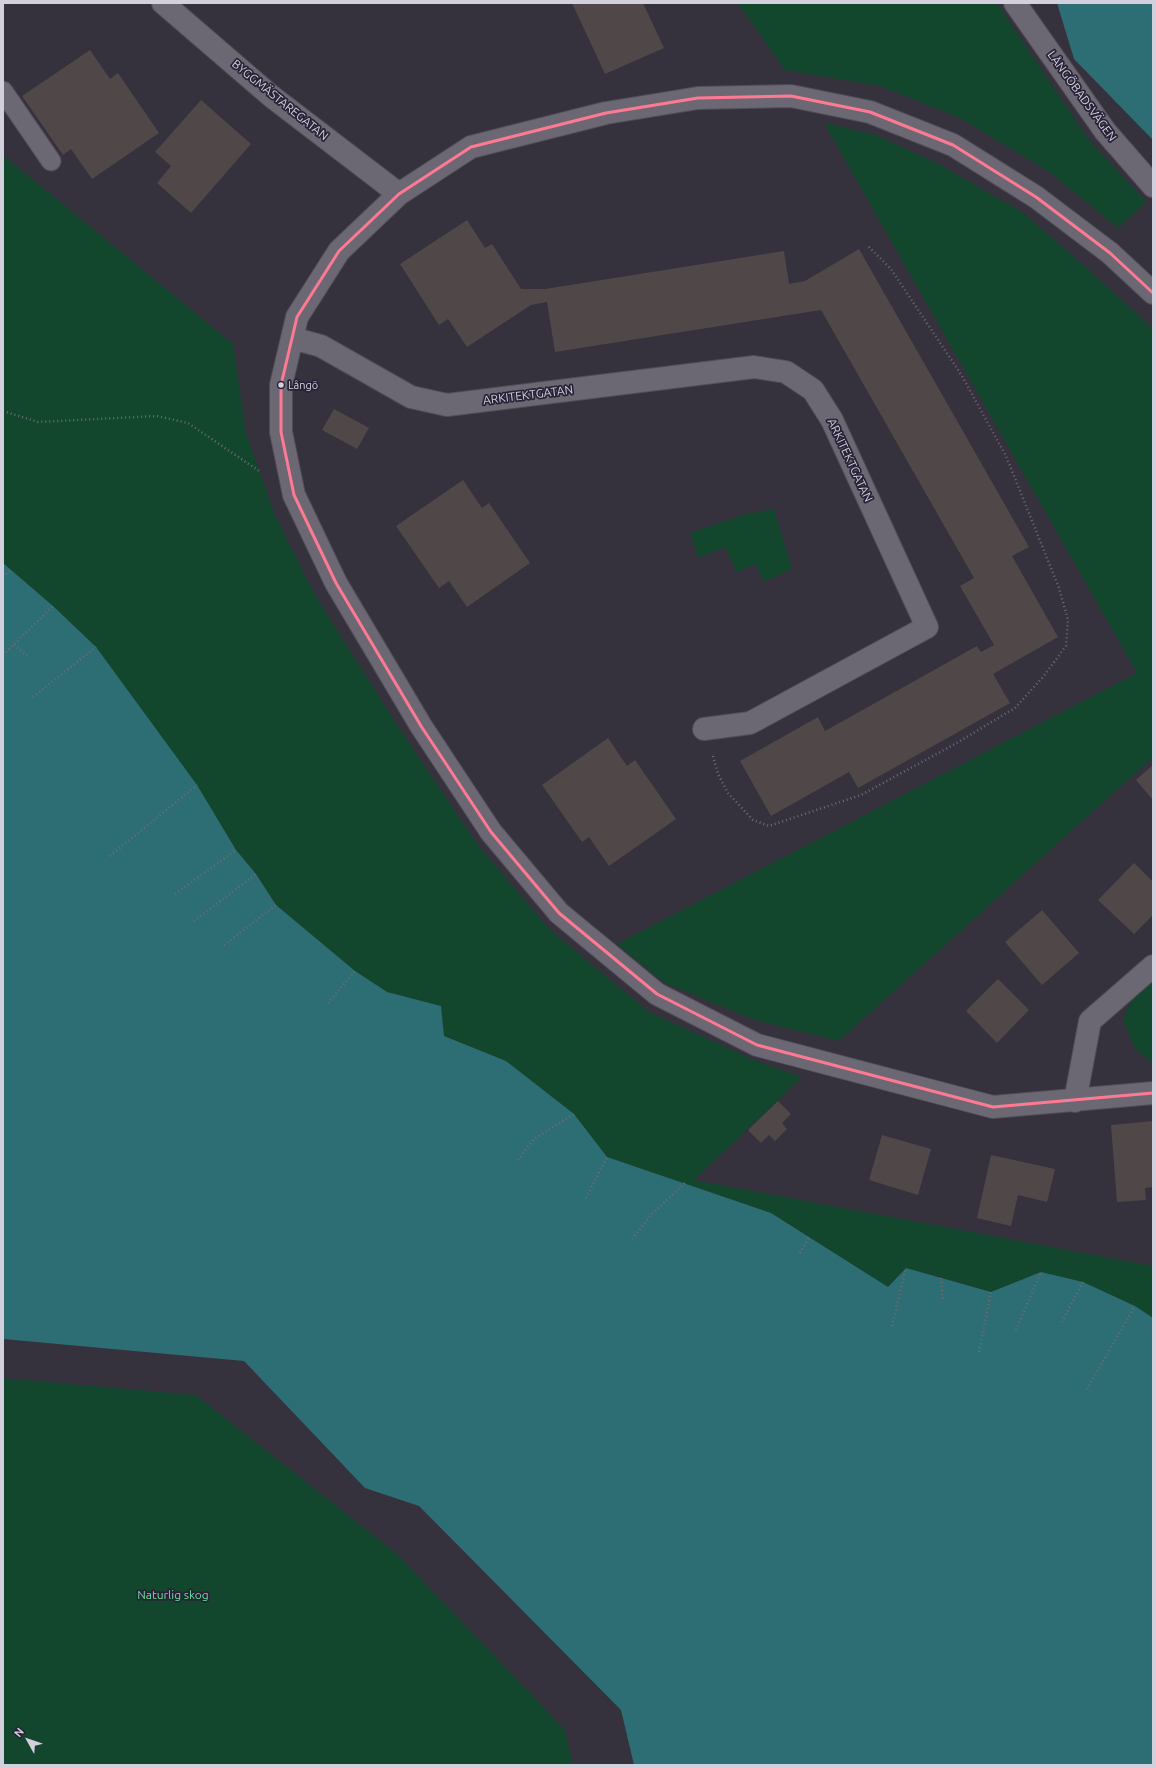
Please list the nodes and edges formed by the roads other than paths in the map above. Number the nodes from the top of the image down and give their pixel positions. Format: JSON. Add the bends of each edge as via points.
{"nodes":[{"id":1,"x":163,"y":3,"type":"edge"},
{"id":2,"x":1014,"y":3,"type":"edge"},
{"id":3,"x":3,"y":91,"type":"edge"},
{"id":4,"x":51,"y":161,"type":"dead end"},
{"id":5,"x":1153,"y":186,"type":"edge"},
{"id":6,"x":399,"y":194,"type":"junction"},
{"id":7,"x":1153,"y":292,"type":"edge"},
{"id":8,"x":292,"y":338,"type":"junction"},
{"id":9,"x":704,"y":729,"type":"dead end"},
{"id":10,"x":1153,"y":966,"type":"edge"},
{"id":11,"x":1153,"y":1093,"type":"edge"},
{"id":12,"x":1075,"y":1101,"type":"junction"}],
"edges":[{"from":1,"to":6,"type":"street","name":"BYGGMÄSTAREGATAN","via":[[271,96]]},
{"from":2,"to":5,"type":"street","name":"LÅNGÖBADSVÄGEN","via":[[1105,131]]},
{"from":3,"to":4,"type":"lane"},
{"from":6,"to":7,"type":"street","via":[[470,147],[606,113],[698,98],[791,96],[870,112],[953,145],[1036,198],[1110,253]]},
{"from":6,"to":8,"type":"street","via":[[339,251],[297,317]]},
{"from":8,"to":9,"type":"street","name":"ARKITEKTGATAN","via":[[321,346],[411,397],[447,405],[754,367],[786,372],[813,390],[832,420],[927,628],[750,723]]},
{"from":8,"to":12,"type":"street","via":[[281,385],[281,432],[294,495],[336,583],[421,726],[491,832],[559,912],[657,994],[757,1045],[993,1107]]},
{"from":10,"to":12,"type":"street","via":[[1090,1021]]},
{"from":11,"to":12,"type":"street"}]}
